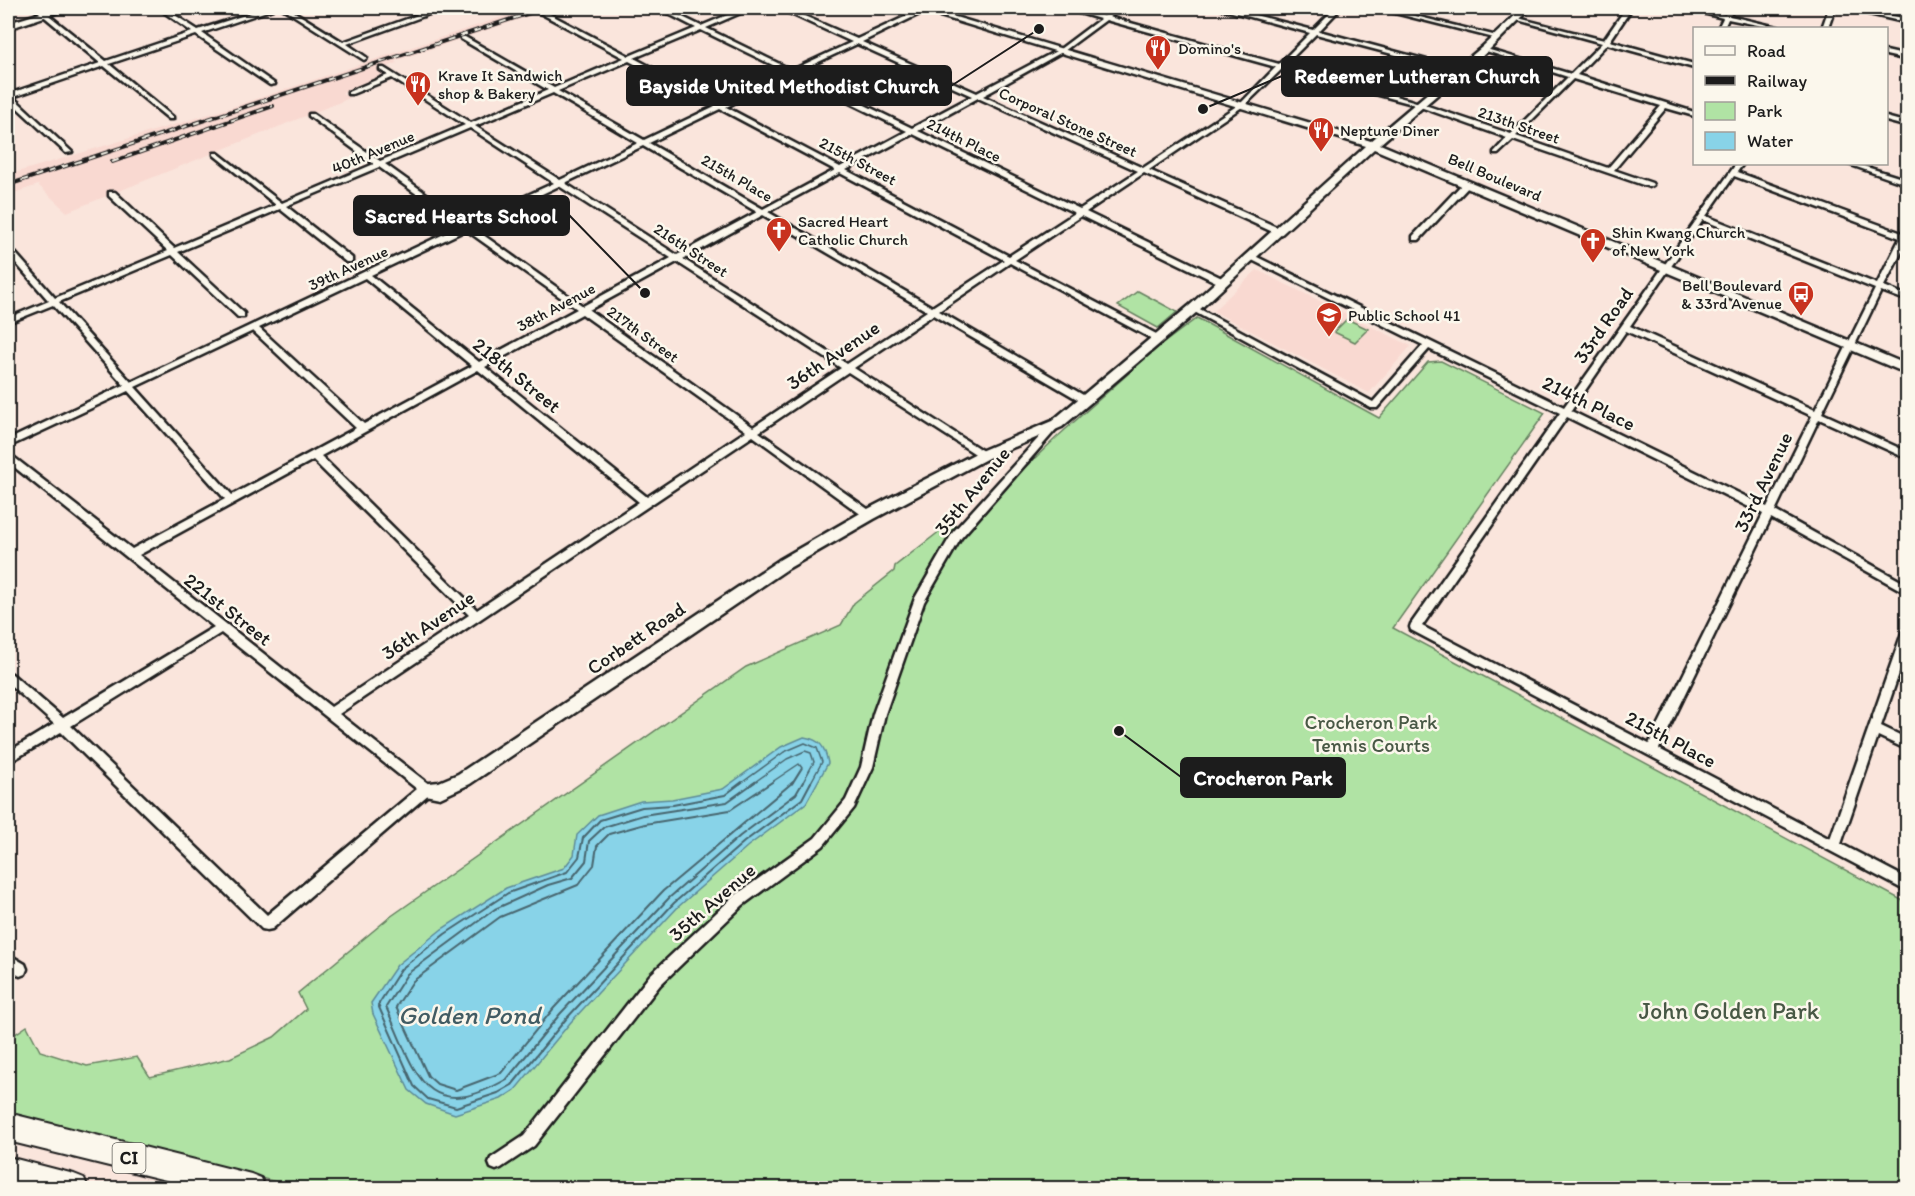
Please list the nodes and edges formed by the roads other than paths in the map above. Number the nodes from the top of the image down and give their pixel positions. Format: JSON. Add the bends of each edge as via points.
{"nodes":[{"id":1,"x":66,"y":8,"type":"edge"},
{"id":2,"x":161,"y":8,"type":"edge"},
{"id":3,"x":271,"y":8,"type":"edge"},
{"id":4,"x":285,"y":8,"type":"edge"},
{"id":5,"x":409,"y":8,"type":"edge"},
{"id":6,"x":443,"y":8,"type":"edge"},
{"id":7,"x":660,"y":8,"type":"edge"},
{"id":8,"x":748,"y":8,"type":"edge"},
{"id":9,"x":782,"y":8,"type":"edge"},
{"id":10,"x":924,"y":8,"type":"edge"},
{"id":11,"x":1068,"y":8,"type":"edge"},
{"id":12,"x":1118,"y":8,"type":"edge"},
{"id":13,"x":1223,"y":8,"type":"edge"},
{"id":14,"x":1338,"y":8,"type":"edge"},
{"id":15,"x":1378,"y":8,"type":"edge"},
{"id":16,"x":1527,"y":8,"type":"edge"},
{"id":17,"x":1629,"y":8,"type":"edge"},
{"id":18,"x":1686,"y":8,"type":"edge"},
{"id":19,"x":1731,"y":8,"type":"edge"},
{"id":20,"x":1832,"y":8,"type":"edge"},
{"id":21,"x":1846,"y":8,"type":"edge"},
{"id":22,"x":43,"y":10,"type":"edge"},
{"id":23,"x":542,"y":12,"type":"dead end"},
{"id":24,"x":422,"y":15,"type":"junction"},
{"id":25,"x":1726,"y":17,"type":"junction"},
{"id":26,"x":1105,"y":18,"type":"junction"},
{"id":27,"x":1516,"y":18,"type":"junction"},
{"id":28,"x":8,"y":21,"type":"edge"},
{"id":29,"x":1908,"y":21,"type":"edge"},
{"id":30,"x":8,"y":26,"type":"edge"},
{"id":31,"x":1721,"y":27,"type":"edge"},
{"id":32,"x":1773,"y":27,"type":"edge"},
{"id":33,"x":1825,"y":27,"type":"edge"},
{"id":34,"x":700,"y":28,"type":"junction"},
{"id":35,"x":1315,"y":32,"type":"junction"},
{"id":36,"x":196,"y":33,"type":"junction"},
{"id":37,"x":1498,"y":37,"type":"junction"},
{"id":38,"x":463,"y":38,"type":"dead end"},
{"id":39,"x":859,"y":42,"type":"junction"},
{"id":40,"x":1606,"y":42,"type":"junction"},
{"id":41,"x":342,"y":44,"type":"junction"},
{"id":42,"x":1485,"y":49,"type":"junction"},
{"id":43,"x":1062,"y":50,"type":"junction"},
{"id":44,"x":1888,"y":53,"type":"edge"},
{"id":45,"x":364,"y":58,"type":"dead end"},
{"id":46,"x":629,"y":58,"type":"junction"},
{"id":47,"x":1908,"y":58,"type":"edge"},
{"id":48,"x":105,"y":63,"type":"junction"},
{"id":49,"x":1693,"y":65,"type":"edge"},
{"id":50,"x":1281,"y":66,"type":"junction"},
{"id":51,"x":382,"y":69,"type":"dead end"},
{"id":52,"x":1461,"y":70,"type":"junction"},
{"id":53,"x":793,"y":73,"type":"junction"},
{"id":54,"x":392,"y":76,"type":"junction"},
{"id":55,"x":1571,"y":76,"type":"junction"},
{"id":56,"x":272,"y":84,"type":"dead end"},
{"id":57,"x":552,"y":90,"type":"junction"},
{"id":58,"x":350,"y":93,"type":"dead end"},
{"id":59,"x":8,"y":96,"type":"edge"},
{"id":60,"x":978,"y":96,"type":"junction"},
{"id":61,"x":1243,"y":104,"type":"junction"},
{"id":62,"x":1665,"y":105,"type":"junction"},
{"id":63,"x":1419,"y":106,"type":"junction"},
{"id":64,"x":722,"y":107,"type":"junction"},
{"id":65,"x":1693,"y":113,"type":"edge"},
{"id":66,"x":311,"y":115,"type":"dead end"},
{"id":67,"x":171,"y":118,"type":"dead end"},
{"id":68,"x":1888,"y":120,"type":"edge"},
{"id":69,"x":470,"y":125,"type":"junction"},
{"id":70,"x":1908,"y":125,"type":"edge"},
{"id":71,"x":912,"y":131,"type":"junction"},
{"id":72,"x":1511,"y":138,"type":"junction"},
{"id":73,"x":644,"y":144,"type":"junction"},
{"id":74,"x":1373,"y":145,"type":"junction"},
{"id":75,"x":69,"y":152,"type":"dead end"},
{"id":76,"x":1496,"y":153,"type":"dead end"},
{"id":77,"x":216,"y":154,"type":"dead end"},
{"id":78,"x":379,"y":164,"type":"junction"},
{"id":79,"x":1739,"y":165,"type":"edge"},
{"id":80,"x":1855,"y":165,"type":"edge"},
{"id":81,"x":840,"y":170,"type":"junction"},
{"id":82,"x":1143,"y":171,"type":"junction"},
{"id":83,"x":1610,"y":171,"type":"junction"},
{"id":84,"x":1733,"y":173,"type":"junction"},
{"id":85,"x":560,"y":183,"type":"junction"},
{"id":86,"x":1468,"y":183,"type":"junction"},
{"id":87,"x":1908,"y":183,"type":"edge"},
{"id":88,"x":1649,"y":185,"type":"dead end"},
{"id":89,"x":112,"y":194,"type":"dead end"},
{"id":90,"x":280,"y":206,"type":"junction"},
{"id":91,"x":763,"y":212,"type":"junction"},
{"id":92,"x":1080,"y":213,"type":"junction"},
{"id":93,"x":1702,"y":217,"type":"junction"},
{"id":94,"x":467,"y":227,"type":"junction"},
{"id":95,"x":1278,"y":231,"type":"junction"},
{"id":96,"x":1906,"y":234,"type":"edge"},
{"id":97,"x":1416,"y":238,"type":"dead end"},
{"id":98,"x":8,"y":250,"type":"edge"},
{"id":99,"x":172,"y":251,"type":"junction"},
{"id":100,"x":1250,"y":257,"type":"junction"},
{"id":101,"x":677,"y":259,"type":"junction"},
{"id":102,"x":1010,"y":259,"type":"junction"},
{"id":103,"x":349,"y":261,"type":"dead end"},
{"id":104,"x":1666,"y":267,"type":"junction"},
{"id":105,"x":366,"y":275,"type":"junction"},
{"id":106,"x":1223,"y":282,"type":"junction"},
{"id":107,"x":1879,"y":288,"type":"junction"},
{"id":108,"x":1908,"y":299,"type":"edge"},
{"id":109,"x":54,"y":301,"type":"junction"},
{"id":110,"x":583,"y":309,"type":"junction"},
{"id":111,"x":1193,"y":309,"type":"junction"},
{"id":112,"x":932,"y":311,"type":"junction"},
{"id":113,"x":241,"y":315,"type":"dead end"},
{"id":114,"x":8,"y":321,"type":"edge"},
{"id":115,"x":1624,"y":327,"type":"junction"},
{"id":116,"x":254,"y":328,"type":"junction"},
{"id":117,"x":1159,"y":339,"type":"junction"},
{"id":118,"x":1428,"y":345,"type":"junction"},
{"id":119,"x":1850,"y":345,"type":"junction"},
{"id":120,"x":478,"y":366,"type":"junction"},
{"id":121,"x":847,"y":367,"type":"junction"},
{"id":122,"x":1908,"y":370,"type":"edge"},
{"id":123,"x":130,"y":386,"type":"junction"},
{"id":124,"x":1087,"y":401,"type":"junction"},
{"id":125,"x":1565,"y":412,"type":"junction"},
{"id":126,"x":1816,"y":415,"type":"junction"},
{"id":127,"x":1057,"y":424,"type":"junction"},
{"id":128,"x":362,"y":428,"type":"junction"},
{"id":129,"x":753,"y":431,"type":"junction"},
{"id":130,"x":8,"y":444,"type":"edge"},
{"id":131,"x":314,"y":455,"type":"junction"},
{"id":132,"x":983,"y":455,"type":"junction"},
{"id":133,"x":1908,"y":456,"type":"edge"},
{"id":134,"x":8,"y":457,"type":"edge"},
{"id":135,"x":231,"y":500,"type":"junction"},
{"id":136,"x":646,"y":502,"type":"junction"},
{"id":137,"x":1769,"y":512,"type":"junction"},
{"id":138,"x":869,"y":515,"type":"junction"},
{"id":139,"x":130,"y":555,"type":"junction"},
{"id":140,"x":1908,"y":590,"type":"edge"},
{"id":141,"x":474,"y":615,"type":"junction"},
{"id":142,"x":222,"y":627,"type":"junction"},
{"id":143,"x":1415,"y":627,"type":"joint"},
{"id":144,"x":1908,"y":630,"type":"edge"},
{"id":145,"x":8,"y":677,"type":"edge"},
{"id":146,"x":331,"y":713,"type":"junction"},
{"id":147,"x":63,"y":726,"type":"junction"},
{"id":148,"x":1875,"y":729,"type":"junction"},
{"id":149,"x":1908,"y":745,"type":"edge"},
{"id":150,"x":1652,"y":751,"type":"junction"},
{"id":151,"x":8,"y":758,"type":"edge"},
{"id":152,"x":426,"y":789,"type":"junction"},
{"id":153,"x":1834,"y":846,"type":"junction"},
{"id":154,"x":1908,"y":886,"type":"edge"},
{"id":155,"x":8,"y":1127,"type":"edge"},
{"id":156,"x":496,"y":1163,"type":"dead end"},
{"id":157,"x":8,"y":1171,"type":"edge"},
{"id":158,"x":74,"y":1188,"type":"edge"},
{"id":159,"x":250,"y":1188,"type":"edge"}],
"edges":[{"from":1,"to":22,"type":"main road"},
{"from":2,"to":36,"type":"street"},
{"from":3,"to":36,"type":"street"},
{"from":4,"to":41,"type":"street"},
{"from":5,"to":24,"type":"street"},
{"from":6,"to":24,"type":"street"},
{"from":7,"to":34,"type":"street","name":"214th Place"},
{"from":8,"to":34,"type":"street","name":"40th Avenue"},
{"from":9,"to":39,"type":"street","name":"Corporal Stone Street"},
{"from":10,"to":39,"type":"street","name":"39th Avenue"},
{"from":10,"to":43,"type":"street","name":"Bell Boulevard"},
{"from":11,"to":26,"type":"street","name":"213th Street"},
{"from":12,"to":26,"type":"street","name":"38th Avenue"},
{"from":13,"to":35,"type":"street"},
{"from":14,"to":35,"type":"street","name":"36th Avenue"},
{"from":15,"to":37,"type":"street"},
{"from":16,"to":27,"type":"street","name":"35th Avenue"},
{"from":17,"to":40,"type":"street"},
{"from":18,"to":25,"type":"street"},
{"from":19,"to":25,"type":"street"},
{"from":20,"to":33,"type":"street"},
{"from":21,"to":29,"type":"street"},
{"from":22,"to":28,"type":"main road"},
{"from":22,"to":30,"type":"main road"},
{"from":22,"to":48,"type":"street"},
{"from":23,"to":46,"type":"street","name":"215th Street"},
{"from":24,"to":41,"type":"street"},
{"from":25,"to":31,"type":"street"},
{"from":25,"to":32,"type":"street"},
{"from":26,"to":43,"type":"street","name":"38th Avenue"},
{"from":26,"to":50,"type":"street","name":"213th Street"},
{"from":27,"to":37,"type":"street","name":"35th Avenue"},
{"from":27,"to":40,"type":"street"},
{"from":34,"to":46,"type":"street","name":"40th Avenue"},
{"from":34,"to":53,"type":"street","name":"214th Place"},
{"from":35,"to":50,"type":"street","name":"36th Avenue"},
{"from":35,"to":52,"type":"street"},
{"from":36,"to":48,"type":"street"},
{"from":36,"to":56,"type":"street"},
{"from":37,"to":42,"type":"street","name":"35th Avenue"},
{"from":38,"to":57,"type":"street","name":"215th Place"},
{"from":39,"to":53,"type":"street","name":"39th Avenue"},
{"from":39,"to":60,"type":"street","name":"Corporal Stone Street"},
{"from":40,"to":49,"type":"street"},
{"from":40,"to":55,"type":"street"},
{"from":41,"to":45,"type":"street"},
{"from":42,"to":52,"type":"street","name":"35th Avenue"},
{"from":42,"to":55,"type":"street"},
{"from":43,"to":60,"type":"street","name":"38th Avenue"},
{"from":43,"to":61,"type":"street","name":"Bell Boulevard"},
{"from":44,"to":47,"type":"street"},
{"from":46,"to":57,"type":"street","name":"40th Avenue"},
{"from":46,"to":64,"type":"street","name":"215th Street"},
{"from":48,"to":59,"type":"street"},
{"from":48,"to":67,"type":"street"},
{"from":50,"to":61,"type":"street","name":"36th Avenue"},
{"from":50,"to":63,"type":"street","name":"213th Street"},
{"from":51,"to":54,"type":"street","name":"216th Street"},
{"from":52,"to":63,"type":"street","name":"35th Avenue"},
{"from":53,"to":64,"type":"street","name":"39th Avenue"},
{"from":53,"to":71,"type":"street","name":"214th Place"},
{"from":54,"to":58,"type":"street"},
{"from":54,"to":69,"type":"street","name":"216th Street"},
{"from":55,"to":62,"type":"street"},
{"from":55,"to":72,"type":"street"},
{"from":57,"to":69,"type":"street","name":"40th Avenue"},
{"from":57,"to":73,"type":"street","name":"215th Place"},
{"from":59,"to":75,"type":"street"},
{"from":60,"to":71,"type":"street","name":"38th Avenue"},
{"from":60,"to":82,"type":"street","name":"Corporal Stone Street"},
{"from":61,"to":74,"type":"street","name":"Bell Boulevard"},
{"from":61,"to":82,"type":"street","name":"36th Avenue"},
{"from":62,"to":65,"type":"street"},
{"from":62,"to":83,"type":"street"},
{"from":63,"to":72,"type":"street","name":"213th Street"},
{"from":63,"to":74,"type":"street","name":"35th Avenue"},
{"from":64,"to":73,"type":"street","name":"39th Avenue"},
{"from":64,"to":81,"type":"street","name":"215th Street"},
{"from":66,"to":78,"type":"street","name":"217th Street"},
{"from":68,"to":70,"type":"street"},
{"from":69,"to":78,"type":"street","name":"40th Avenue"},
{"from":69,"to":85,"type":"street","name":"216th Street"},
{"from":71,"to":81,"type":"street","name":"38th Avenue"},
{"from":71,"to":92,"type":"street","name":"214th Place"},
{"from":72,"to":76,"type":"street"},
{"from":72,"to":83,"type":"street","name":"213th Street"},
{"from":73,"to":85,"type":"street","name":"39th Avenue"},
{"from":73,"to":91,"type":"street","name":"215th Place"},
{"from":74,"to":86,"type":"street","name":"Bell Boulevard"},
{"from":74,"to":95,"type":"street","name":"35th Avenue"},
{"from":77,"to":90,"type":"street"},
{"from":78,"to":90,"type":"street","name":"40th Avenue"},
{"from":78,"to":94,"type":"street","name":"217th Street"},
{"from":79,"to":84,"type":"street","name":"33rd Road"},
{"from":80,"to":87,"type":"street"},
{"from":81,"to":91,"type":"street","name":"38th Avenue"},
{"from":81,"to":102,"type":"street","name":"215th Street"},
{"from":82,"to":92,"type":"street","name":"36th Avenue"},
{"from":82,"to":95,"type":"street","name":"Corporal Stone Street"},
{"from":83,"to":88,"type":"street","name":"213th Street"},
{"from":84,"to":93,"type":"street","name":"33rd Road"},
{"from":84,"to":96,"type":"street"},
{"from":85,"to":94,"type":"street","name":"39th Avenue"},
{"from":85,"to":101,"type":"street","name":"216th Street"},
{"from":86,"to":97,"type":"street"},
{"from":86,"to":104,"type":"street","name":"Bell Boulevard"},
{"from":89,"to":99,"type":"street"},
{"from":90,"to":99,"type":"street","name":"40th Avenue"},
{"from":90,"to":103,"type":"street"},
{"from":91,"to":101,"type":"street","name":"38th Avenue"},
{"from":91,"to":112,"type":"street","name":"215th Place"},
{"from":92,"to":102,"type":"street","name":"36th Avenue"},
{"from":92,"to":106,"type":"street","name":"214th Place"},
{"from":93,"to":104,"type":"street","name":"33rd Road"},
{"from":93,"to":107,"type":"street"},
{"from":94,"to":105,"type":"street","name":"39th Avenue"},
{"from":94,"to":110,"type":"street","name":"217th Street"},
{"from":95,"to":100,"type":"street","name":"35th Avenue"},
{"from":96,"to":107,"type":"street","name":"33rd Avenue"},
{"from":98,"to":109,"type":"street"},
{"from":99,"to":109,"type":"street","name":"40th Avenue"},
{"from":99,"to":113,"type":"street"},
{"from":100,"to":106,"type":"street","name":"35th Avenue"},
{"from":100,"to":118,"type":"street","name":"214th Place"},
{"from":101,"to":110,"type":"street","name":"38th Avenue"},
{"from":101,"to":121,"type":"street","name":"216th Street"},
{"from":102,"to":112,"type":"street","name":"36th Avenue"},
{"from":102,"to":117,"type":"street","name":"215th Street"},
{"from":104,"to":115,"type":"street","name":"33rd Road"},
{"from":104,"to":119,"type":"street","name":"Bell Boulevard"},
{"from":105,"to":116,"type":"street","name":"39th Avenue"},
{"from":105,"to":120,"type":"street","name":"218th Street"},
{"from":106,"to":111,"type":"street","name":"35th Avenue"},
{"from":107,"to":108,"type":"street"},
{"from":107,"to":119,"type":"street","name":"33rd Avenue"},
{"from":109,"to":114,"type":"street","name":"40th Avenue"},
{"from":109,"to":123,"type":"street"},
{"from":110,"to":120,"type":"street","name":"38th Avenue"},
{"from":110,"to":129,"type":"street","name":"217th Street"},
{"from":111,"to":117,"type":"street","name":"35th Avenue"},
{"from":111,"to":118,"type":"street","via":[[1374,406]]},
{"from":112,"to":121,"type":"street","name":"36th Avenue"},
{"from":112,"to":124,"type":"street","name":"215th Place"},
{"from":115,"to":125,"type":"street","name":"33rd Road"},
{"from":115,"to":126,"type":"street"},
{"from":116,"to":123,"type":"street","name":"39th Avenue"},
{"from":116,"to":128,"type":"street"},
{"from":117,"to":124,"type":"street","name":"35th Avenue"},
{"from":118,"to":125,"type":"street","name":"214th Place"},
{"from":119,"to":122,"type":"street","name":"Bell Boulevard"},
{"from":119,"to":126,"type":"street","name":"33rd Avenue"},
{"from":120,"to":128,"type":"street","name":"38th Avenue"},
{"from":120,"to":136,"type":"street","name":"218th Street"},
{"from":121,"to":129,"type":"street","name":"36th Avenue"},
{"from":121,"to":132,"type":"street","name":"216th Street"},
{"from":123,"to":130,"type":"street","name":"39th Avenue"},
{"from":123,"to":135,"type":"street"},
{"from":124,"to":127,"type":"street","name":"35th Avenue"},
{"from":125,"to":137,"type":"street","name":"214th Place"},
{"from":125,"to":143,"type":"street","name":"33rd Road"},
{"from":126,"to":133,"type":"street"},
{"from":126,"to":137,"type":"street","name":"33rd Avenue"},
{"from":127,"to":132,"type":"street","name":"Corbett Road"},
{"from":127,"to":156,"type":"street","name":"35th Avenue","via":[[957,535],[919,601],[879,714],[867,767],[850,804],[819,842],[738,901],[655,980],[529,1141]]},
{"from":128,"to":131,"type":"street","name":"38th Avenue"},
{"from":129,"to":136,"type":"street","name":"36th Avenue"},
{"from":129,"to":138,"type":"street","name":"217th Street"},
{"from":131,"to":135,"type":"street","name":"38th Avenue"},
{"from":131,"to":141,"type":"street"},
{"from":132,"to":138,"type":"street","name":"Corbett Road"},
{"from":134,"to":139,"type":"street","name":"221st Street"},
{"from":135,"to":139,"type":"street","name":"38th Avenue"},
{"from":136,"to":141,"type":"street","name":"36th Avenue"},
{"from":137,"to":140,"type":"street","name":"214th Place"},
{"from":137,"to":150,"type":"street","name":"33rd Avenue"},
{"from":138,"to":152,"type":"street","name":"Corbett Road","via":[[784,564],[464,779],[440,790]]},
{"from":139,"to":142,"type":"street","name":"221st Street"},
{"from":141,"to":146,"type":"street","name":"36th Avenue"},
{"from":142,"to":146,"type":"street","name":"221st Street"},
{"from":142,"to":147,"type":"street"},
{"from":143,"to":150,"type":"street","name":"215th Place"},
{"from":144,"to":148,"type":"street"},
{"from":145,"to":147,"type":"street"},
{"from":146,"to":152,"type":"street","name":"221st Street"},
{"from":147,"to":151,"type":"street"},
{"from":147,"to":152,"type":"street","name":"Corbett Road","via":[[267,924]]},
{"from":148,"to":149,"type":"street"},
{"from":148,"to":153,"type":"street"},
{"from":150,"to":153,"type":"street","name":"215th Place"},
{"from":153,"to":154,"type":"street","name":"215th Place"},
{"from":155,"to":159,"type":"highway","number":"CI"},
{"from":157,"to":158,"type":"highway"}]}
